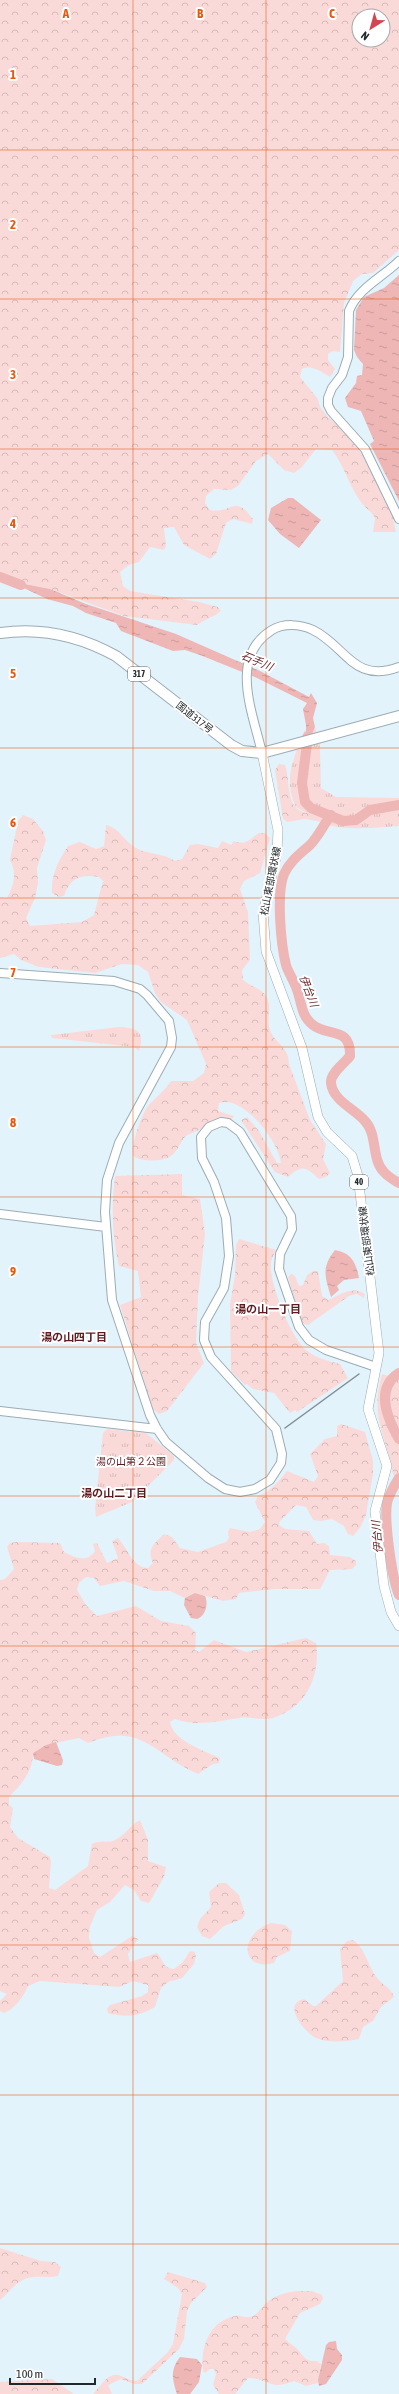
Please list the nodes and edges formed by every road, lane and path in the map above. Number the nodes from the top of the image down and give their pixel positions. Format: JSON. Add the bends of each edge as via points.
{"nodes":[{"id":1,"x":399,"y":261,"type":"edge"},
{"id":2,"x":399,"y":519,"type":"edge"},
{"id":3,"x":0,"y":632,"type":"edge"},
{"id":4,"x":399,"y":667,"type":"edge"},
{"id":5,"x":399,"y":716,"type":"edge"},
{"id":6,"x":262,"y":753,"type":"junction"},
{"id":7,"x":0,"y":973,"type":"edge"},
{"id":8,"x":0,"y":1214,"type":"edge"},
{"id":9,"x":106,"y":1227,"type":"junction"},
{"id":10,"x":376,"y":1367,"type":"junction"},
{"id":11,"x":0,"y":1411,"type":"edge"},
{"id":12,"x":156,"y":1429,"type":"junction"},
{"id":13,"x":399,"y":1626,"type":"edge"}],
"edges":[{"from":1,"to":2,"type":"street","via":[[363,290],[352,303],[349,311],[346,364],[328,398],[331,411],[365,449]]},
{"from":3,"to":6,"type":"highway","name":"国道317号","number":"317","via":[[40,630],[98,647],[116,656],[231,745],[247,752]]},
{"from":4,"to":6,"type":"street","via":[[380,671],[361,668],[320,634],[299,626],[281,627],[258,641],[251,650],[246,667],[248,691]]},
{"from":5,"to":6,"type":"highway","name":"国道317号","number":"317"},
{"from":6,"to":10,"type":"main road","name":"松山東部環状線","number":"40","via":[[278,830],[277,853],[263,913],[264,937],[276,982],[302,1048],[318,1117],[327,1132],[352,1156],[357,1169],[378,1339]]},
{"from":7,"to":9,"type":"street","via":[[114,981],[129,985],[147,996],[169,1020],[171,1047],[119,1143],[112,1161],[107,1180]]},
{"from":8,"to":9,"type":"street"},
{"from":9,"to":12,"type":"street","via":[[112,1300]]},
{"from":10,"to":12,"type":"street","via":[[326,1350],[309,1340],[299,1327],[279,1269],[280,1254],[292,1229],[289,1210],[240,1132],[228,1123],[215,1123],[201,1137],[201,1150],[226,1218],[229,1256],[224,1288],[205,1322],[204,1340],[215,1361],[276,1429],[282,1446],[281,1463],[264,1485],[233,1492],[208,1478],[166,1442]]},
{"from":10,"to":13,"type":"main road","name":"松山東部環状線","number":"40","via":[[368,1409],[387,1466],[375,1511],[384,1586],[391,1612]]},
{"from":11,"to":12,"type":"street"}]}
